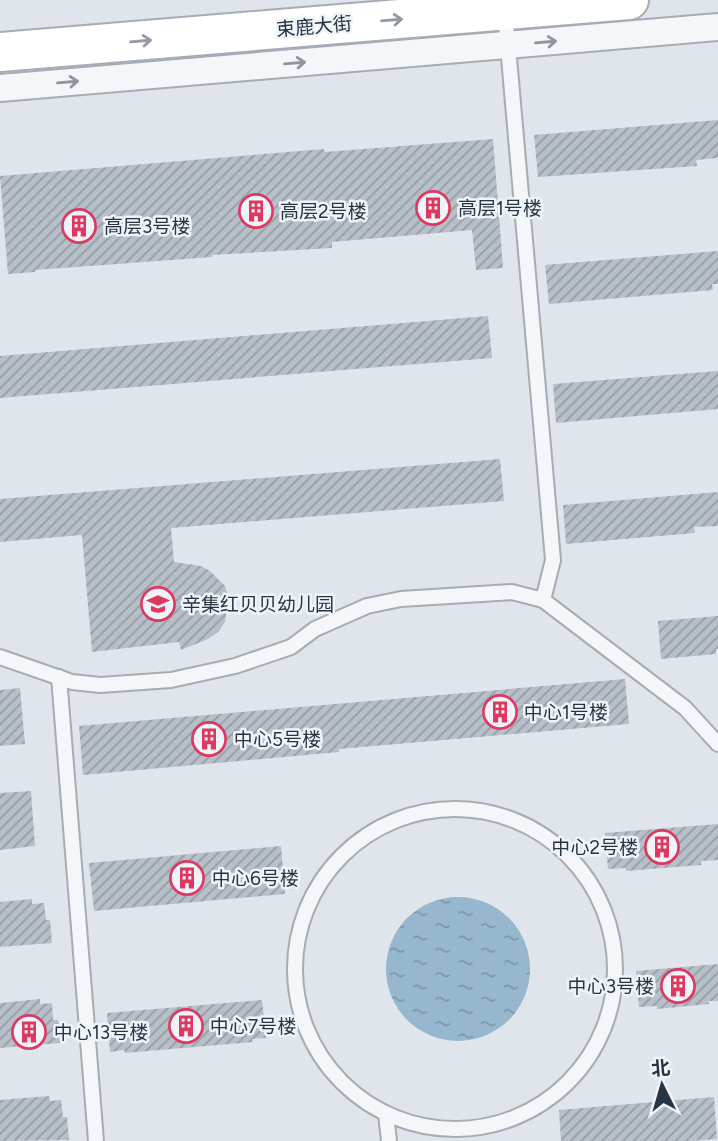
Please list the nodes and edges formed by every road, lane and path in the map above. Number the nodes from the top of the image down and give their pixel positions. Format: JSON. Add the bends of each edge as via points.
{"nodes":[{"id":1,"x":326,"y":0,"type":"edge"},
{"id":2,"x":629,"y":0,"type":"edge"},
{"id":3,"x":0,"y":27,"type":"edge"},
{"id":4,"x":718,"y":27,"type":"edge"},
{"id":5,"x":506,"y":28,"type":"junction"},
{"id":6,"x":0,"y":52,"type":"edge"},
{"id":7,"x":0,"y":88,"type":"edge"},
{"id":8,"x":543,"y":600,"type":"junction"},
{"id":9,"x":0,"y":657,"type":"edge"},
{"id":10,"x":59,"y":677,"type":"junction"},
{"id":11,"x":718,"y":744,"type":"edge"},
{"id":12,"x":386,"y":1114,"type":"junction"},
{"id":13,"x":96,"y":1141,"type":"edge"},
{"id":14,"x":389,"y":1141,"type":"edge"}],
"edges":[{"from":1,"to":3,"type":"main road","name":"束鹿大街"},
{"from":2,"to":5,"type":"main road","name":"束鹿大街"},
{"from":5,"to":4,"type":"street","one_way":true},
{"from":6,"to":5,"type":"main road","name":"束鹿大街","one_way":true},
{"from":7,"to":5,"type":"street","one_way":true},
{"from":5,"to":8,"type":"lane","via":[[553,560]]},
{"from":8,"to":10,"type":"lane","via":[[512,592],[401,599],[367,606],[315,629],[291,647],[222,669],[133,684],[100,685]]},
{"from":8,"to":11,"type":"lane","via":[[685,708]]},
{"from":9,"to":10,"type":"lane"},
{"from":10,"to":13,"type":"lane"},
{"from":12,"to":12,"type":"lane","via":[[336,1077],[320,1057],[299,1010],[294,959],[298,934],[317,887],[332,866],[370,834],[416,814],[440,810],[489,813],[536,831],[573,860],[588,879],[608,922],[614,945],[614,994],[597,1043],[584,1065],[557,1092],[525,1114],[501,1123],[450,1129]]},
{"from":12,"to":14,"type":"lane"}]}
